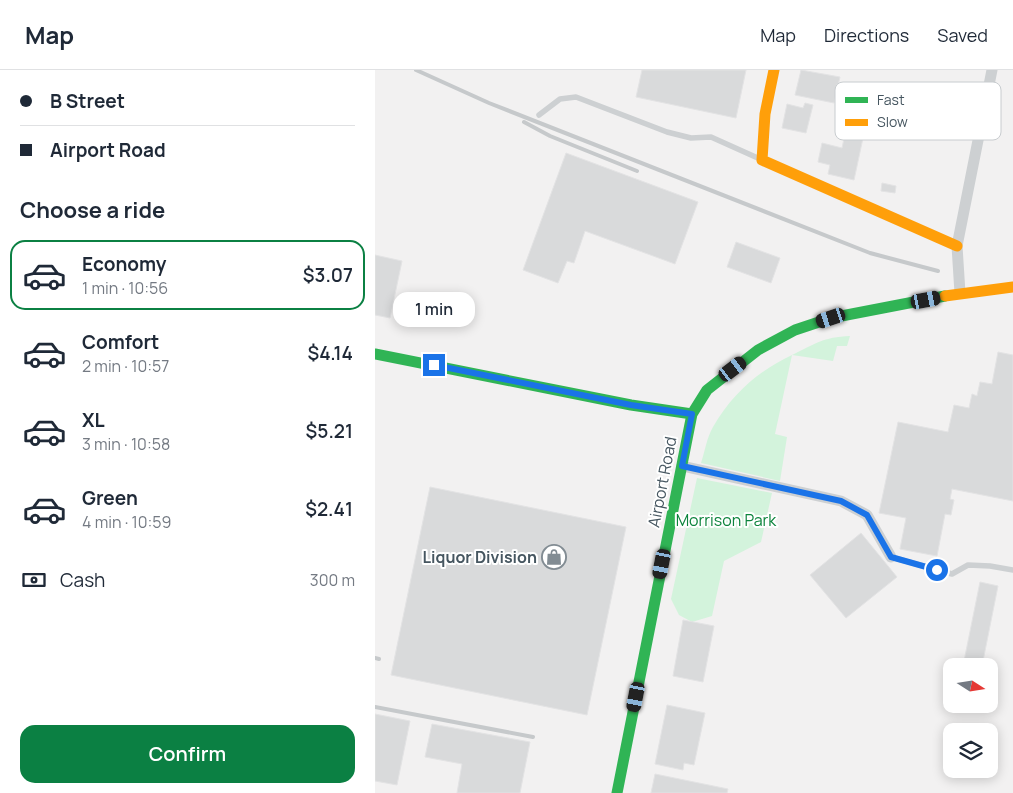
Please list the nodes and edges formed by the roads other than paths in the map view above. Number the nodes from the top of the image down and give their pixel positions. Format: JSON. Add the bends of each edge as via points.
{"nodes":[{"id":1,"x":774,"y":70,"type":"edge"},
{"id":2,"x":539,"y":114,"type":"dead end"},
{"id":3,"x":978,"y":140,"type":"edge"},
{"id":4,"x":762,"y":160,"type":"junction"},
{"id":5,"x":957,"y":246,"type":"junction"},
{"id":6,"x":1013,"y":287,"type":"edge"},
{"id":7,"x":960,"y":293,"type":"junction"},
{"id":8,"x":375,"y":354,"type":"edge"},
{"id":9,"x":692,"y":414,"type":"junction"},
{"id":10,"x":682,"y":466,"type":"junction"},
{"id":11,"x":891,"y":557,"type":"joint"},
{"id":12,"x":1013,"y":570,"type":"edge"},
{"id":13,"x":617,"y":793,"type":"edge"}],
"edges":[{"from":1,"to":4,"type":"street","via":[[765,114]]},
{"from":2,"to":4,"type":"lane","via":[[560,98],[576,97],[667,132],[691,138],[711,137]]},
{"from":3,"to":5,"type":"street"},
{"from":4,"to":5,"type":"street"},
{"from":5,"to":7,"type":"street"},
{"from":6,"to":7,"type":"street","name":"Airport Road"},
{"from":7,"to":9,"type":"street","name":"Airport Road","via":[[831,318],[795,330],[758,350],[707,390]]},
{"from":8,"to":9,"type":"street","via":[[631,405]]},
{"from":9,"to":10,"type":"street","name":"Airport Road"},
{"from":10,"to":11,"type":"street","via":[[841,501],[867,515]]},
{"from":10,"to":13,"type":"street","name":"Airport Road"},
{"from":11,"to":12,"type":"lane","via":[[952,574],[968,565]]}]}
